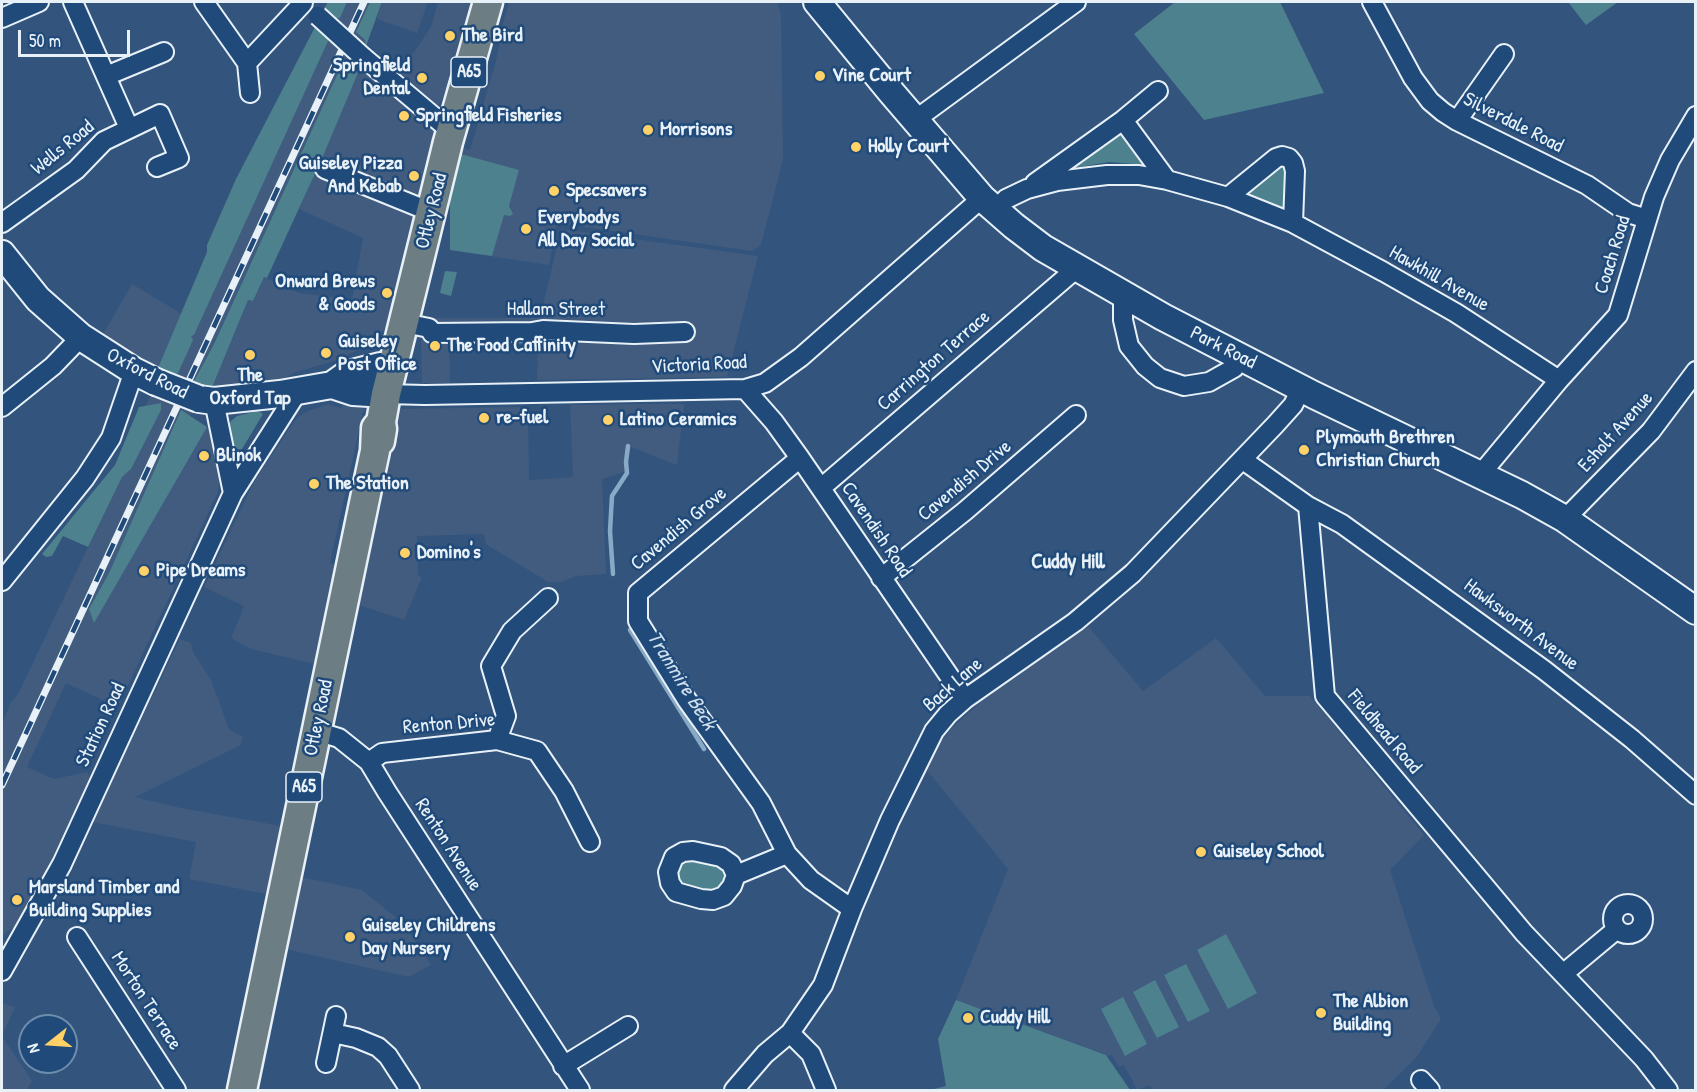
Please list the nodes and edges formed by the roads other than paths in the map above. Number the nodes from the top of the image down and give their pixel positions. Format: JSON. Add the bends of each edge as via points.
{"nodes":[{"id":1,"x":39,"y":2,"type":"edge"},
{"id":2,"x":73,"y":2,"type":"edge"},
{"id":3,"x":204,"y":2,"type":"edge"},
{"id":4,"x":302,"y":2,"type":"edge"},
{"id":5,"x":488,"y":2,"type":"edge"},
{"id":6,"x":817,"y":2,"type":"edge"},
{"id":7,"x":1076,"y":2,"type":"edge"},
{"id":8,"x":1372,"y":2,"type":"edge"},
{"id":9,"x":2,"y":18,"type":"edge"},
{"id":10,"x":164,"y":52,"type":"dead end"},
{"id":11,"x":1504,"y":54,"type":"dead end"},
{"id":12,"x":247,"y":63,"type":"junction"},
{"id":13,"x":106,"y":76,"type":"junction"},
{"id":14,"x":1158,"y":91,"type":"dead end"},
{"id":15,"x":250,"y":93,"type":"dead end"},
{"id":16,"x":1695,"y":116,"type":"edge"},
{"id":17,"x":915,"y":120,"type":"junction"},
{"id":18,"x":1123,"y":120,"type":"junction"},
{"id":19,"x":1456,"y":122,"type":"junction"},
{"id":20,"x":129,"y":128,"type":"junction"},
{"id":21,"x":452,"y":132,"type":"junction"},
{"id":22,"x":158,"y":167,"type":"dead end"},
{"id":23,"x":325,"y":169,"type":"dead end"},
{"id":24,"x":1167,"y":180,"type":"junction"},
{"id":25,"x":1027,"y":189,"type":"junction"},
{"id":26,"x":1228,"y":196,"type":"junction"},
{"id":27,"x":988,"y":204,"type":"junction"},
{"id":28,"x":431,"y":212,"type":"junction"},
{"id":29,"x":1647,"y":219,"type":"junction"},
{"id":30,"x":2,"y":223,"type":"edge"},
{"id":31,"x":1293,"y":223,"type":"junction"},
{"id":32,"x":2,"y":254,"type":"edge"},
{"id":33,"x":1077,"y":268,"type":"junction"},
{"id":34,"x":1126,"y":296,"type":"junction"},
{"id":35,"x":527,"y":323,"type":"dead end"},
{"id":36,"x":416,"y":325,"type":"junction"},
{"id":37,"x":686,"y":332,"type":"dead end"},
{"id":38,"x":81,"y":337,"type":"junction"},
{"id":39,"x":1240,"y":356,"type":"junction"},
{"id":40,"x":393,"y":366,"type":"junction"},
{"id":41,"x":1695,"y":371,"type":"edge"},
{"id":42,"x":145,"y":377,"type":"junction"},
{"id":43,"x":1559,"y":380,"type":"junction"},
{"id":44,"x":332,"y":385,"type":"junction"},
{"id":45,"x":746,"y":389,"type":"junction"},
{"id":46,"x":1301,"y":389,"type":"junction"},
{"id":47,"x":298,"y":391,"type":"junction"},
{"id":48,"x":386,"y":394,"type":"junction"},
{"id":49,"x":207,"y":400,"type":"junction"},
{"id":50,"x":2,"y":407,"type":"edge"},
{"id":51,"x":1076,"y":415,"type":"dead end"},
{"id":52,"x":800,"y":458,"type":"junction"},
{"id":53,"x":1243,"y":460,"type":"junction"},
{"id":54,"x":1480,"y":475,"type":"junction"},
{"id":55,"x":821,"y":488,"type":"junction"},
{"id":56,"x":233,"y":493,"type":"junction"},
{"id":57,"x":1308,"y":506,"type":"junction"},
{"id":58,"x":1565,"y":519,"type":"junction"},
{"id":59,"x":881,"y":578,"type":"junction"},
{"id":60,"x":2,"y":581,"type":"edge"},
{"id":61,"x":548,"y":598,"type":"dead end"},
{"id":62,"x":1695,"y":611,"type":"edge"},
{"id":63,"x":965,"y":699,"type":"junction"},
{"id":64,"x":316,"y":731,"type":"junction"},
{"id":65,"x":497,"y":740,"type":"junction"},
{"id":66,"x":369,"y":762,"type":"junction"},
{"id":67,"x":1695,"y":795,"type":"edge"},
{"id":68,"x":590,"y":842,"type":"dead end"},
{"id":69,"x":787,"y":854,"type":"junction"},
{"id":70,"x":736,"y":875,"type":"dead end"},
{"id":71,"x":852,"y":909,"type":"junction"},
{"id":72,"x":1617,"y":929,"type":"dead end"},
{"id":73,"x":77,"y":937,"type":"dead end"},
{"id":74,"x":2,"y":971,"type":"edge"},
{"id":75,"x":1563,"y":974,"type":"junction"},
{"id":76,"x":628,"y":1026,"type":"dead end"},
{"id":77,"x":790,"y":1033,"type":"junction"},
{"id":78,"x":326,"y":1062,"type":"dead end"},
{"id":79,"x":563,"y":1066,"type":"junction"},
{"id":80,"x":176,"y":1090,"type":"edge"},
{"id":81,"x":242,"y":1090,"type":"edge"},
{"id":82,"x":410,"y":1090,"type":"edge"},
{"id":83,"x":580,"y":1090,"type":"edge"},
{"id":84,"x":734,"y":1090,"type":"edge"},
{"id":85,"x":826,"y":1090,"type":"edge"},
{"id":86,"x":1668,"y":1090,"type":"edge"}],
"edges":[{"from":1,"to":9,"type":"street"},
{"from":2,"to":13,"type":"street"},
{"from":3,"to":12,"type":"street"},
{"from":4,"to":12,"type":"street"},
{"from":4,"to":21,"type":"street","bridge":true},
{"from":5,"to":21,"type":"main road","name":"Otley Road","number":"A65"},
{"from":6,"to":17,"type":"main road","name":"Park Road"},
{"from":7,"to":17,"type":"street"},
{"from":8,"to":19,"type":"street","name":"Silverdale Road","via":[[1421,90]]},
{"from":10,"to":13,"type":"street"},
{"from":11,"to":19,"type":"street"},
{"from":12,"to":15,"type":"street"},
{"from":13,"to":20,"type":"street"},
{"from":14,"to":18,"type":"street","name":"Hawkhill Avenue"},
{"from":16,"to":29,"type":"street","name":"Coach Road","via":[[1670,160]]},
{"from":17,"to":27,"type":"main road","name":"Park Road"},
{"from":18,"to":24,"type":"street"},
{"from":18,"to":25,"type":"street","name":"Hawkhill Avenue"},
{"from":19,"to":29,"type":"street","name":"Silverdale Road","via":[[1575,179],[1628,213]]},
{"from":20,"to":22,"type":"street","name":"Wells Road","via":[[160,114],[179,158]]},
{"from":20,"to":30,"type":"street","name":"Wells Road","via":[[104,141],[84,164]]},
{"from":21,"to":28,"type":"main road","name":"Otley Road","number":"A65"},
{"from":23,"to":28,"type":"street"},
{"from":24,"to":25,"type":"street","name":"Hawkhill Avenue","via":[[1107,174]]},
{"from":24,"to":26,"type":"street","name":"Hawkhill Avenue"},
{"from":25,"to":27,"type":"street","name":"Hawkhill Avenue"},
{"from":26,"to":31,"type":"street","name":"Hawkhill Avenue"},
{"from":26,"to":31,"type":"street","via":[[1276,158],[1289,158],[1295,171]]},
{"from":27,"to":33,"type":"main road","name":"Park Road","via":[[1043,248]]},
{"from":27,"to":45,"type":"street","name":"Victoria Road","via":[[801,357],[770,379]]},
{"from":28,"to":36,"type":"main road","name":"Otley Road","number":"A65"},
{"from":29,"to":43,"type":"street","name":"Coach Road","via":[[1618,315]]},
{"from":31,"to":43,"type":"street","name":"Hawkhill Avenue","via":[[1456,313]]},
{"from":32,"to":38,"type":"main road","name":"Oxford Road","via":[[38,299]]},
{"from":33,"to":34,"type":"main road","name":"Park Road"},
{"from":33,"to":55,"type":"street","name":"Carrington Terrace"},
{"from":34,"to":39,"type":"main road","name":"Park Road"},
{"from":34,"to":39,"type":"street","via":[[1123,320],[1129,346],[1144,366],[1160,378],[1184,386],[1209,382],[1234,368]]},
{"from":35,"to":36,"type":"street","name":"Hallam Street"},
{"from":36,"to":37,"type":"street","name":"Hallam Street","via":[[432,333]]},
{"from":36,"to":40,"type":"main road","name":"Otley Road","number":"A65"},
{"from":38,"to":42,"type":"main road","name":"Oxford Road"},
{"from":38,"to":50,"type":"street","via":[[53,366]]},
{"from":39,"to":46,"type":"main road","name":"Park Road"},
{"from":40,"to":44,"type":"main road","name":"Oxford Road","via":[[346,375]]},
{"from":40,"to":48,"type":"main road","name":"Otley Road","number":"A65"},
{"from":41,"to":58,"type":"street","name":"Esholt Avenue","via":[[1651,431]]},
{"from":42,"to":49,"type":"main road","name":"Oxford Road","bridge":true},
{"from":42,"to":60,"type":"street","via":[[84,478]]},
{"from":43,"to":54,"type":"street","name":"Coach Road"},
{"from":44,"to":47,"type":"main road","name":"Oxford Road"},
{"from":44,"to":48,"type":"main road","name":"Oxford Road","via":[[353,392]]},
{"from":45,"to":48,"type":"street","name":"Victoria Road"},
{"from":45,"to":52,"type":"street","name":"Cavendish Road"},
{"from":46,"to":53,"type":"street","name":"Back Lane","via":[[1293,405]]},
{"from":46,"to":54,"type":"main road","name":"Park Road"},
{"from":47,"to":49,"type":"main road","name":"Oxford Road"},
{"from":47,"to":56,"type":"street","name":"Station Road"},
{"from":48,"to":64,"type":"main road","name":"Otley Road","number":"A65","via":[[379,444]]},
{"from":49,"to":56,"type":"street"},
{"from":51,"to":59,"type":"street","name":"Cavendish Drive","via":[[965,512]]},
{"from":52,"to":55,"type":"street","name":"Cavendish Road"},
{"from":52,"to":69,"type":"street","name":"Cavendish Grove","via":[[638,593],[638,621],[687,699],[761,803]]},
{"from":53,"to":57,"type":"street"},
{"from":53,"to":63,"type":"street","name":"Back Lane","via":[[1133,573],[1075,622]]},
{"from":54,"to":58,"type":"main road","name":"Park Road"},
{"from":55,"to":59,"type":"street","name":"Cavendish Road"},
{"from":56,"to":74,"type":"street","name":"Station Road","via":[[62,864]]},
{"from":57,"to":67,"type":"street","name":"Hawksworth Avenue","via":[[1342,524],[1544,670]]},
{"from":57,"to":75,"type":"street","name":"Fieldhead Road","via":[[1325,696]]},
{"from":58,"to":62,"type":"main road","name":"Park Road"},
{"from":59,"to":63,"type":"street","name":"Cavendish Road"},
{"from":61,"to":65,"type":"street","via":[[512,631],[491,666],[506,716]]},
{"from":63,"to":71,"type":"street","name":"Back Lane","via":[[948,714],[926,745]]},
{"from":64,"to":66,"type":"street","name":"Renton Avenue","via":[[339,738]]},
{"from":64,"to":81,"type":"main road","name":"Otley Road","number":"A65"},
{"from":65,"to":66,"type":"street","name":"Renton Drive","via":[[382,753]]},
{"from":65,"to":68,"type":"street","name":"Renton Drive","via":[[537,751],[564,791]]},
{"from":66,"to":79,"type":"street","name":"Renton Avenue"},
{"from":69,"to":70,"type":"street"},
{"from":69,"to":71,"type":"street","name":"Cavendish Grove","via":[[811,880]]},
{"from":71,"to":77,"type":"street","name":"Back Lane","via":[[823,985]]},
{"from":72,"to":75,"type":"street"},
{"from":73,"to":80,"type":"street","name":"Morton Terrace"},
{"from":75,"to":86,"type":"street","name":"Fieldhead Road","via":[[1644,1059]]},
{"from":76,"to":79,"type":"street"},
{"from":77,"to":84,"type":"street","name":"Back Lane","via":[[765,1054]]},
{"from":77,"to":85,"type":"street","via":[[815,1060]]},
{"from":78,"to":82,"type":"street","via":[[334,1024],[378,1047]]},
{"from":79,"to":83,"type":"street","name":"Renton Avenue"}]}
